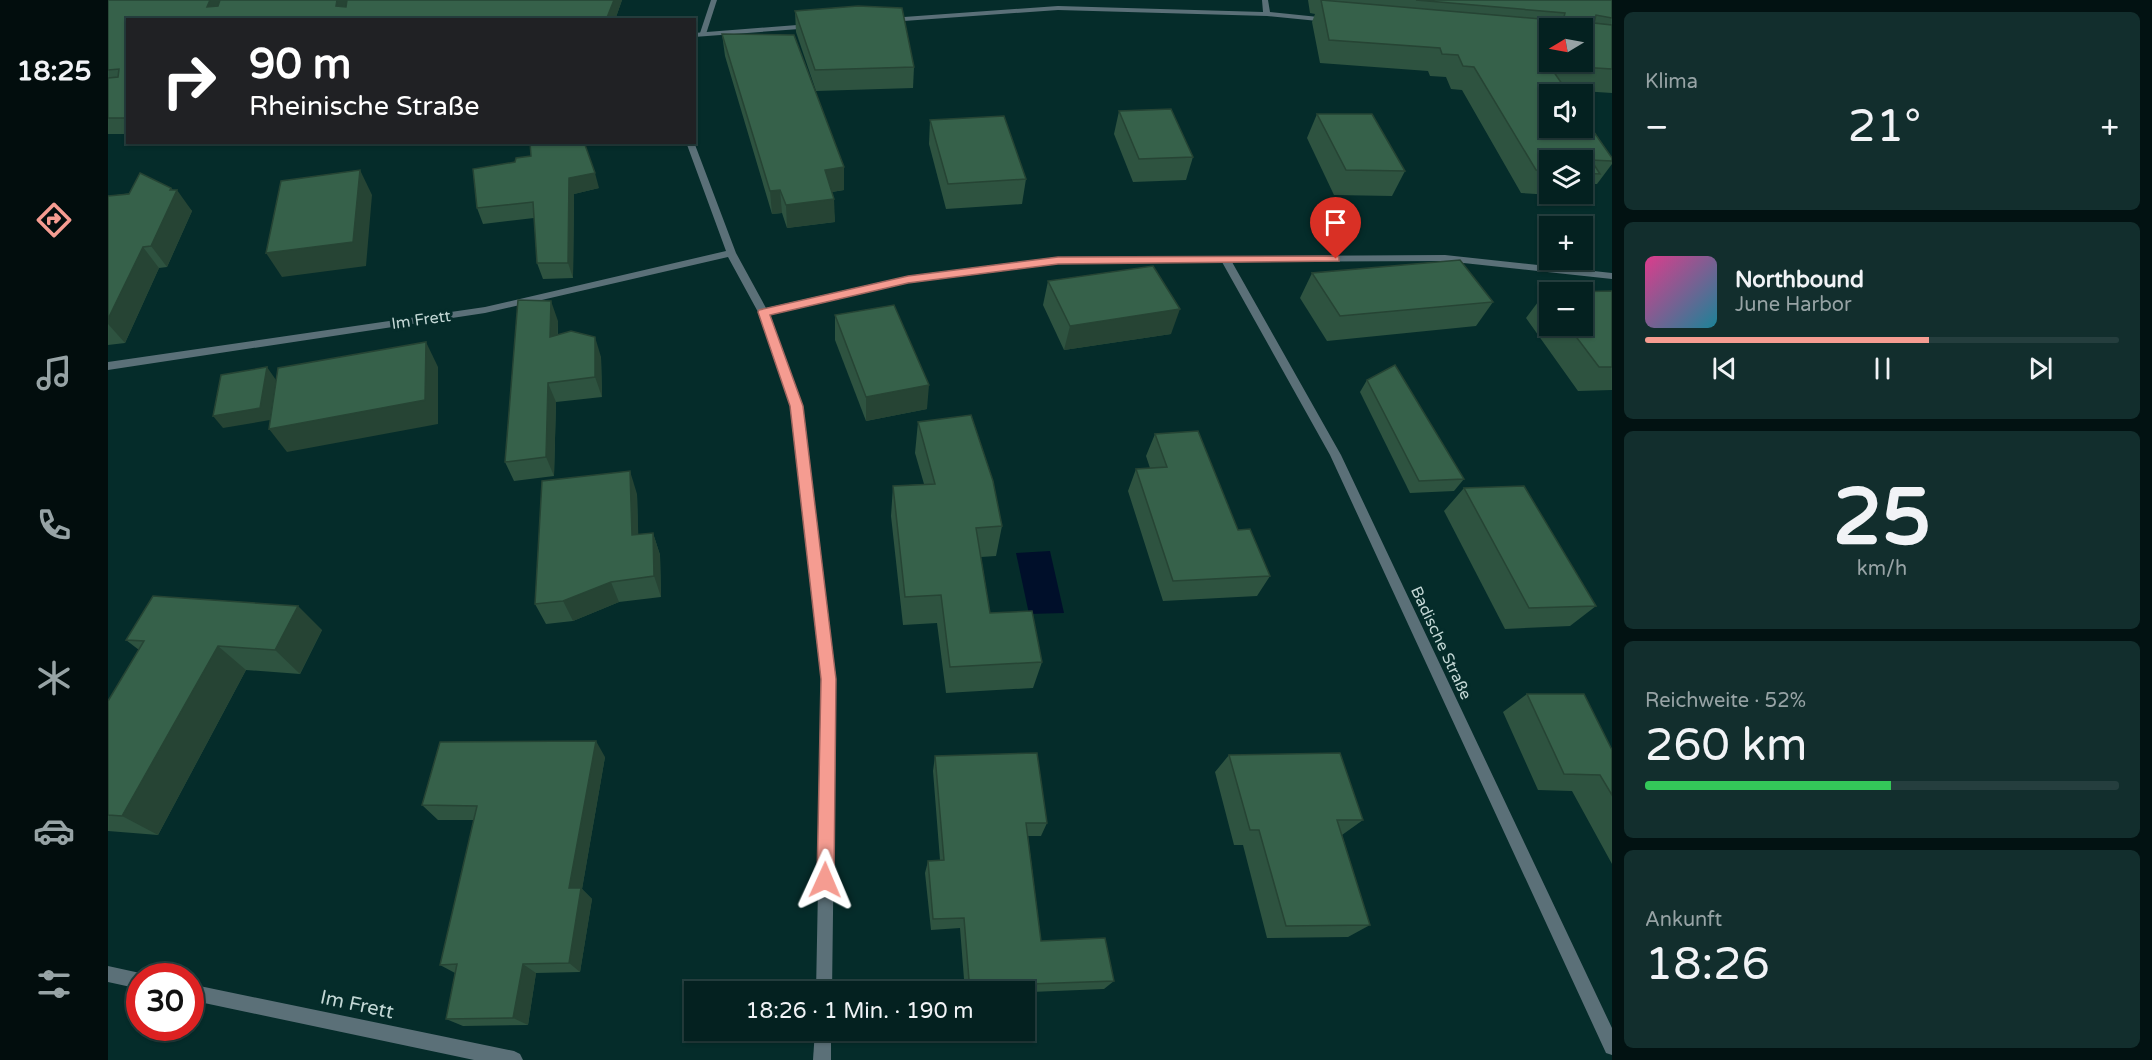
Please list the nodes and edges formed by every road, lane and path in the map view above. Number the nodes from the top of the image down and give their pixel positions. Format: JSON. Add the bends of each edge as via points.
{"nodes":[{"id":1,"x":714,"y":0,"type":"edge"},
{"id":2,"x":1265,"y":0,"type":"edge"},
{"id":3,"x":1267,"y":14,"type":"junction"},
{"id":4,"x":880,"y":21,"type":"edge"},
{"id":5,"x":1337,"y":21,"type":"edge"},
{"id":6,"x":820,"y":25,"type":"edge"},
{"id":7,"x":698,"y":34,"type":"edge"},
{"id":8,"x":691,"y":144,"type":"edge"},
{"id":9,"x":731,"y":253,"type":"junction"},
{"id":10,"x":1226,"y":260,"type":"junction"},
{"id":11,"x":1612,"y":276,"type":"edge"},
{"id":12,"x":763,"y":312,"type":"junction"},
{"id":13,"x":108,"y":366,"type":"edge"},
{"id":14,"x":108,"y":974,"type":"edge"},
{"id":15,"x":126,"y":978,"type":"edge"},
{"id":16,"x":824,"y":981,"type":"edge"},
{"id":17,"x":204,"y":995,"type":"edge"},
{"id":18,"x":823,"y":1041,"type":"edge"},
{"id":19,"x":1612,"y":1047,"type":"edge"},
{"id":20,"x":514,"y":1060,"type":"edge"},
{"id":21,"x":822,"y":1060,"type":"edge"}],
"edges":[{"from":1,"to":7,"type":"street"},
{"from":2,"to":3,"type":"street"},
{"from":3,"to":4,"type":"street","via":[[1058,8]]},
{"from":3,"to":5,"type":"street"},
{"from":6,"to":7,"type":"street"},
{"from":8,"to":9,"type":"street"},
{"from":9,"to":12,"type":"street"},
{"from":9,"to":13,"type":"street","name":"Im Frett","via":[[485,310]]},
{"from":10,"to":11,"type":"street","via":[[1445,258]]},
{"from":10,"to":12,"type":"street","via":[[1058,260],[908,279]]},
{"from":10,"to":19,"type":"street","name":"Badische Straße","via":[[1335,455]]},
{"from":12,"to":16,"type":"street","via":[[797,406],[829,679]]},
{"from":14,"to":15,"type":"street"},
{"from":17,"to":20,"type":"street","name":"Im Frett"},
{"from":18,"to":21,"type":"street"}]}
